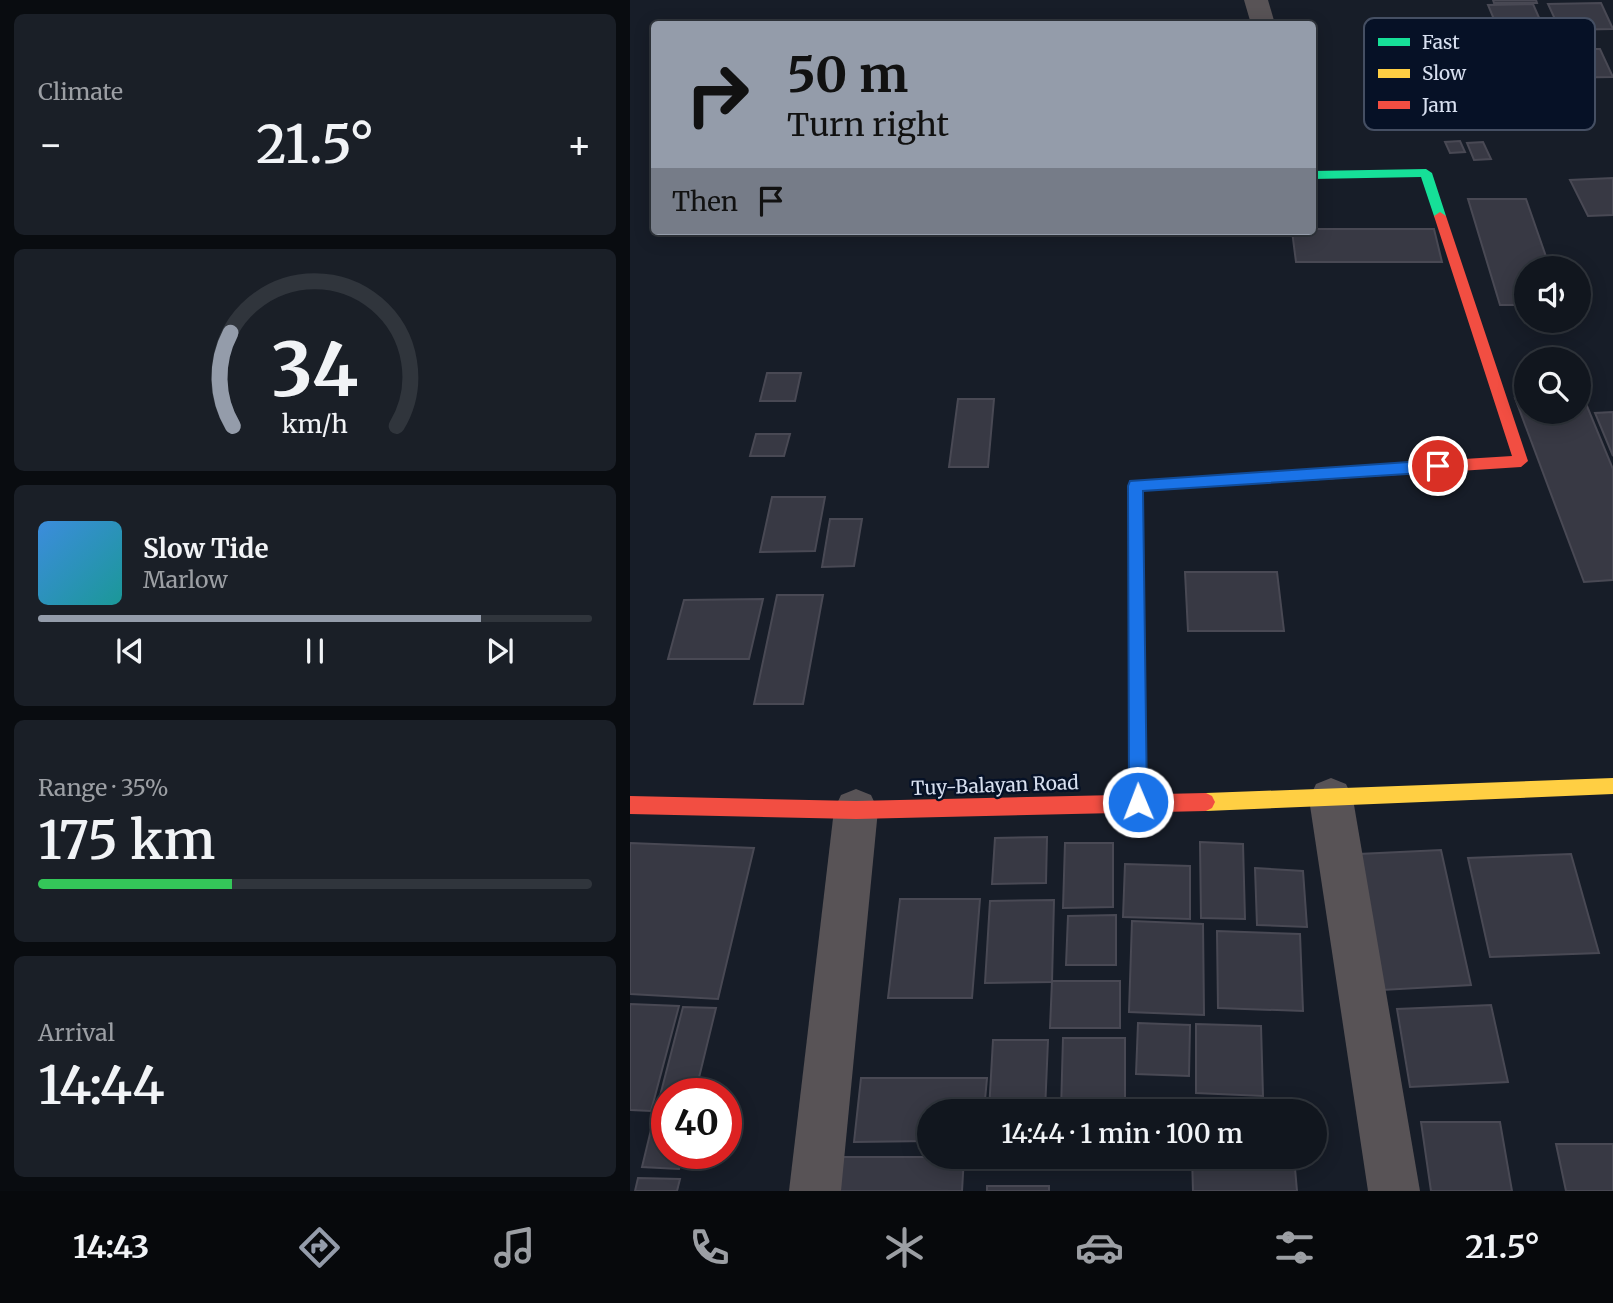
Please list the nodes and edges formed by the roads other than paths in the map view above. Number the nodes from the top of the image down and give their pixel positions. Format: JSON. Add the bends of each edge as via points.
{"nodes":[{"id":1,"x":1256,"y":0,"type":"edge"},
{"id":2,"x":1262,"y":21,"type":"edge"},
{"id":3,"x":1316,"y":175,"type":"edge"},
{"id":4,"x":1613,"y":786,"type":"edge"},
{"id":5,"x":1331,"y":799,"type":"junction"},
{"id":6,"x":1138,"y":802,"type":"junction"},
{"id":7,"x":630,"y":805,"type":"edge"},
{"id":8,"x":856,"y":810,"type":"junction"},
{"id":9,"x":815,"y":1191,"type":"edge"},
{"id":10,"x":1394,"y":1191,"type":"edge"}],
"edges":[{"from":1,"to":2,"type":"street"},
{"from":3,"to":6,"type":"street","via":[[1426,173],[1521,461],[1135,486]]},
{"from":4,"to":5,"type":"street","name":"Tuy-Balayan Road"},
{"from":5,"to":6,"type":"street","name":"Tuy-Balayan Road"},
{"from":5,"to":10,"type":"street"},
{"from":6,"to":8,"type":"street","name":"Tuy-Balayan Road"},
{"from":7,"to":8,"type":"street","name":"Tuy-Balayan Road"},
{"from":8,"to":9,"type":"street"}]}
